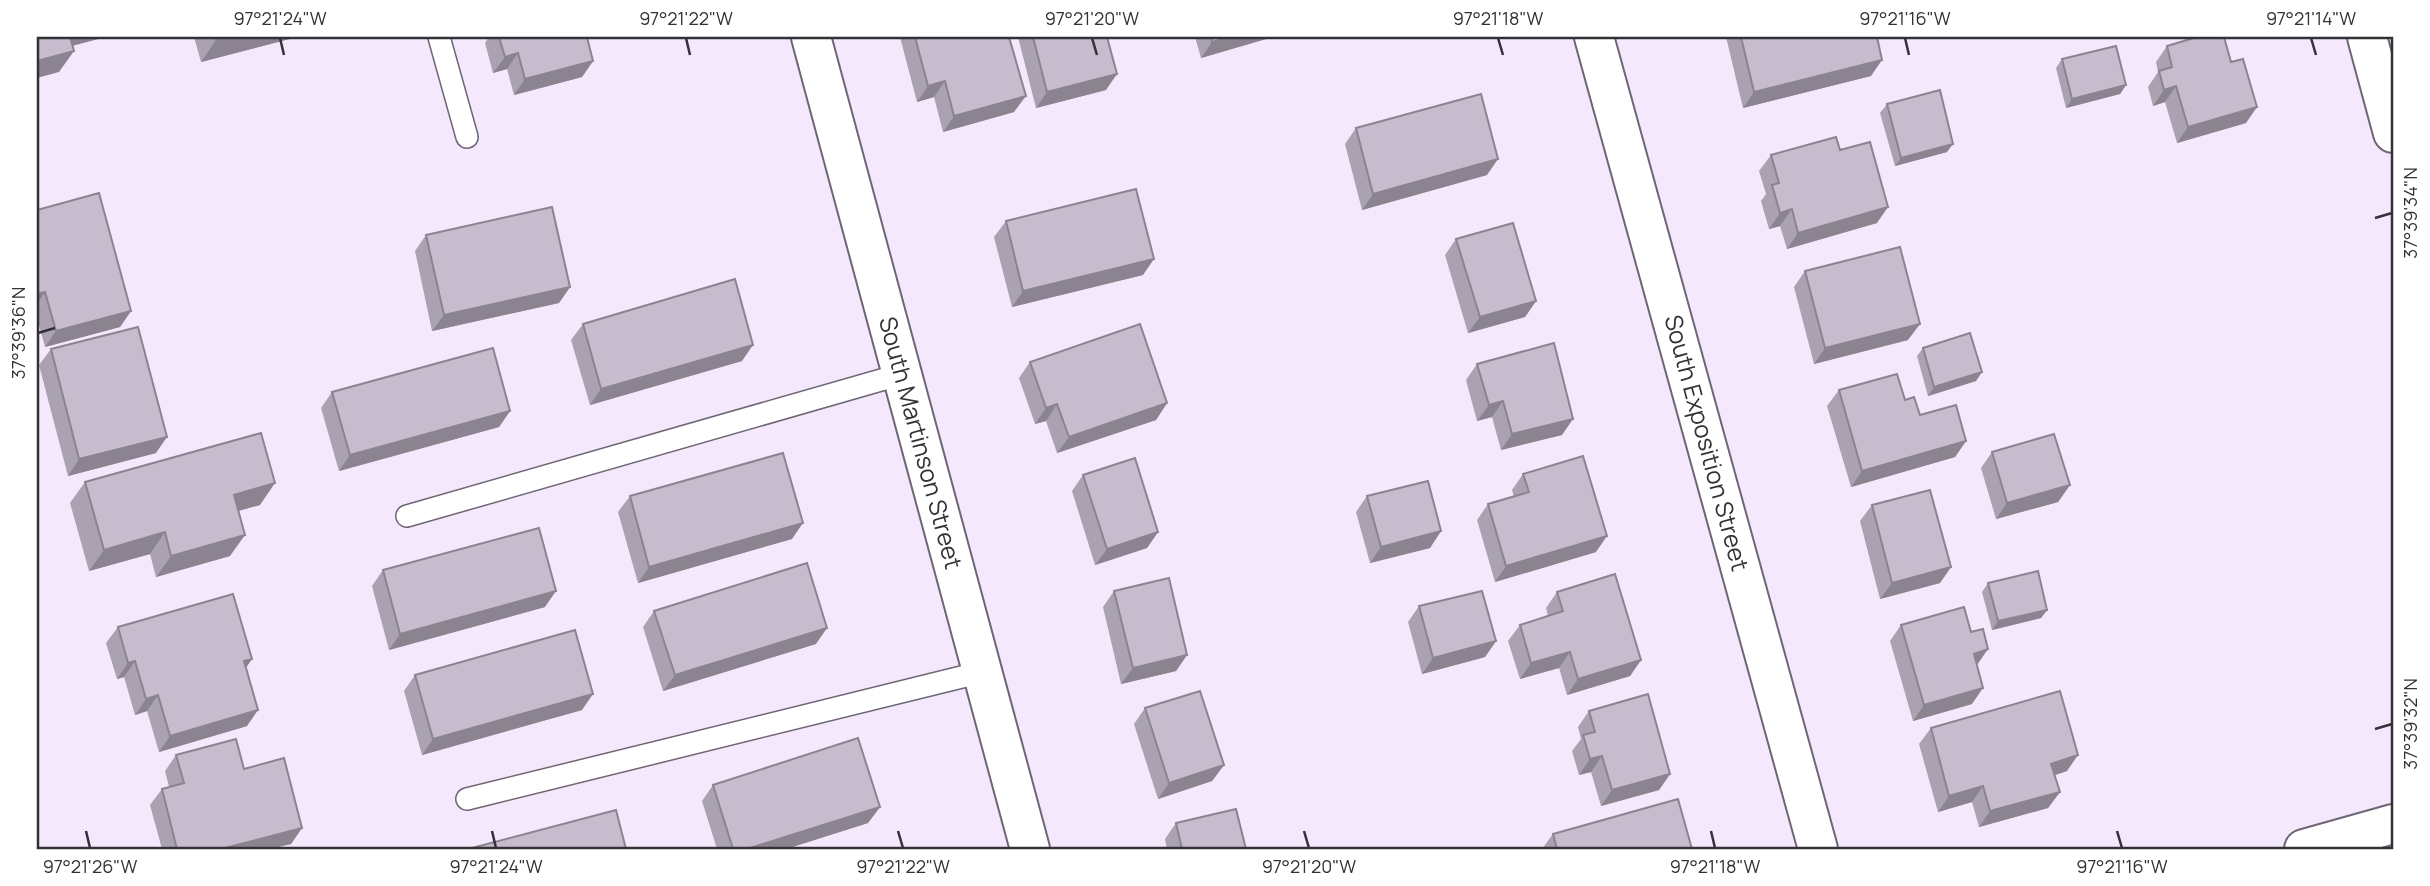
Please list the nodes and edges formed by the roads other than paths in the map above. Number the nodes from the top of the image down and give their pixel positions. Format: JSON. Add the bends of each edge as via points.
{"nodes":[{"id":1,"x":439,"y":37,"type":"edge"},
{"id":2,"x":811,"y":37,"type":"edge"},
{"id":3,"x":1594,"y":37,"type":"edge"},
{"id":4,"x":2367,"y":37,"type":"edge"},
{"id":5,"x":2393,"y":133,"type":"edge"},
{"id":6,"x":467,"y":137,"type":"dead end"},
{"id":7,"x":902,"y":374,"type":"junction"},
{"id":8,"x":407,"y":516,"type":"dead end"},
{"id":9,"x":982,"y":672,"type":"junction"},
{"id":10,"x":467,"y":799,"type":"dead end"},
{"id":11,"x":2393,"y":824,"type":"edge"},
{"id":12,"x":2356,"y":842,"type":"edge"},
{"id":13,"x":1030,"y":849,"type":"edge"},
{"id":14,"x":1818,"y":849,"type":"edge"},
{"id":15,"x":2304,"y":849,"type":"edge"}],
"edges":[{"from":1,"to":6,"type":"lane"},
{"from":2,"to":7,"type":"street","name":"South Martinson Street"},
{"from":3,"to":14,"type":"street","name":"South Exposition Street"},
{"from":4,"to":5,"type":"street"},
{"from":7,"to":8,"type":"lane"},
{"from":7,"to":9,"type":"street","name":"South Martinson Street"},
{"from":9,"to":10,"type":"lane"},
{"from":9,"to":13,"type":"street","name":"South Martinson Street"},
{"from":11,"to":12,"type":"street"},
{"from":12,"to":15,"type":"street"}]}
